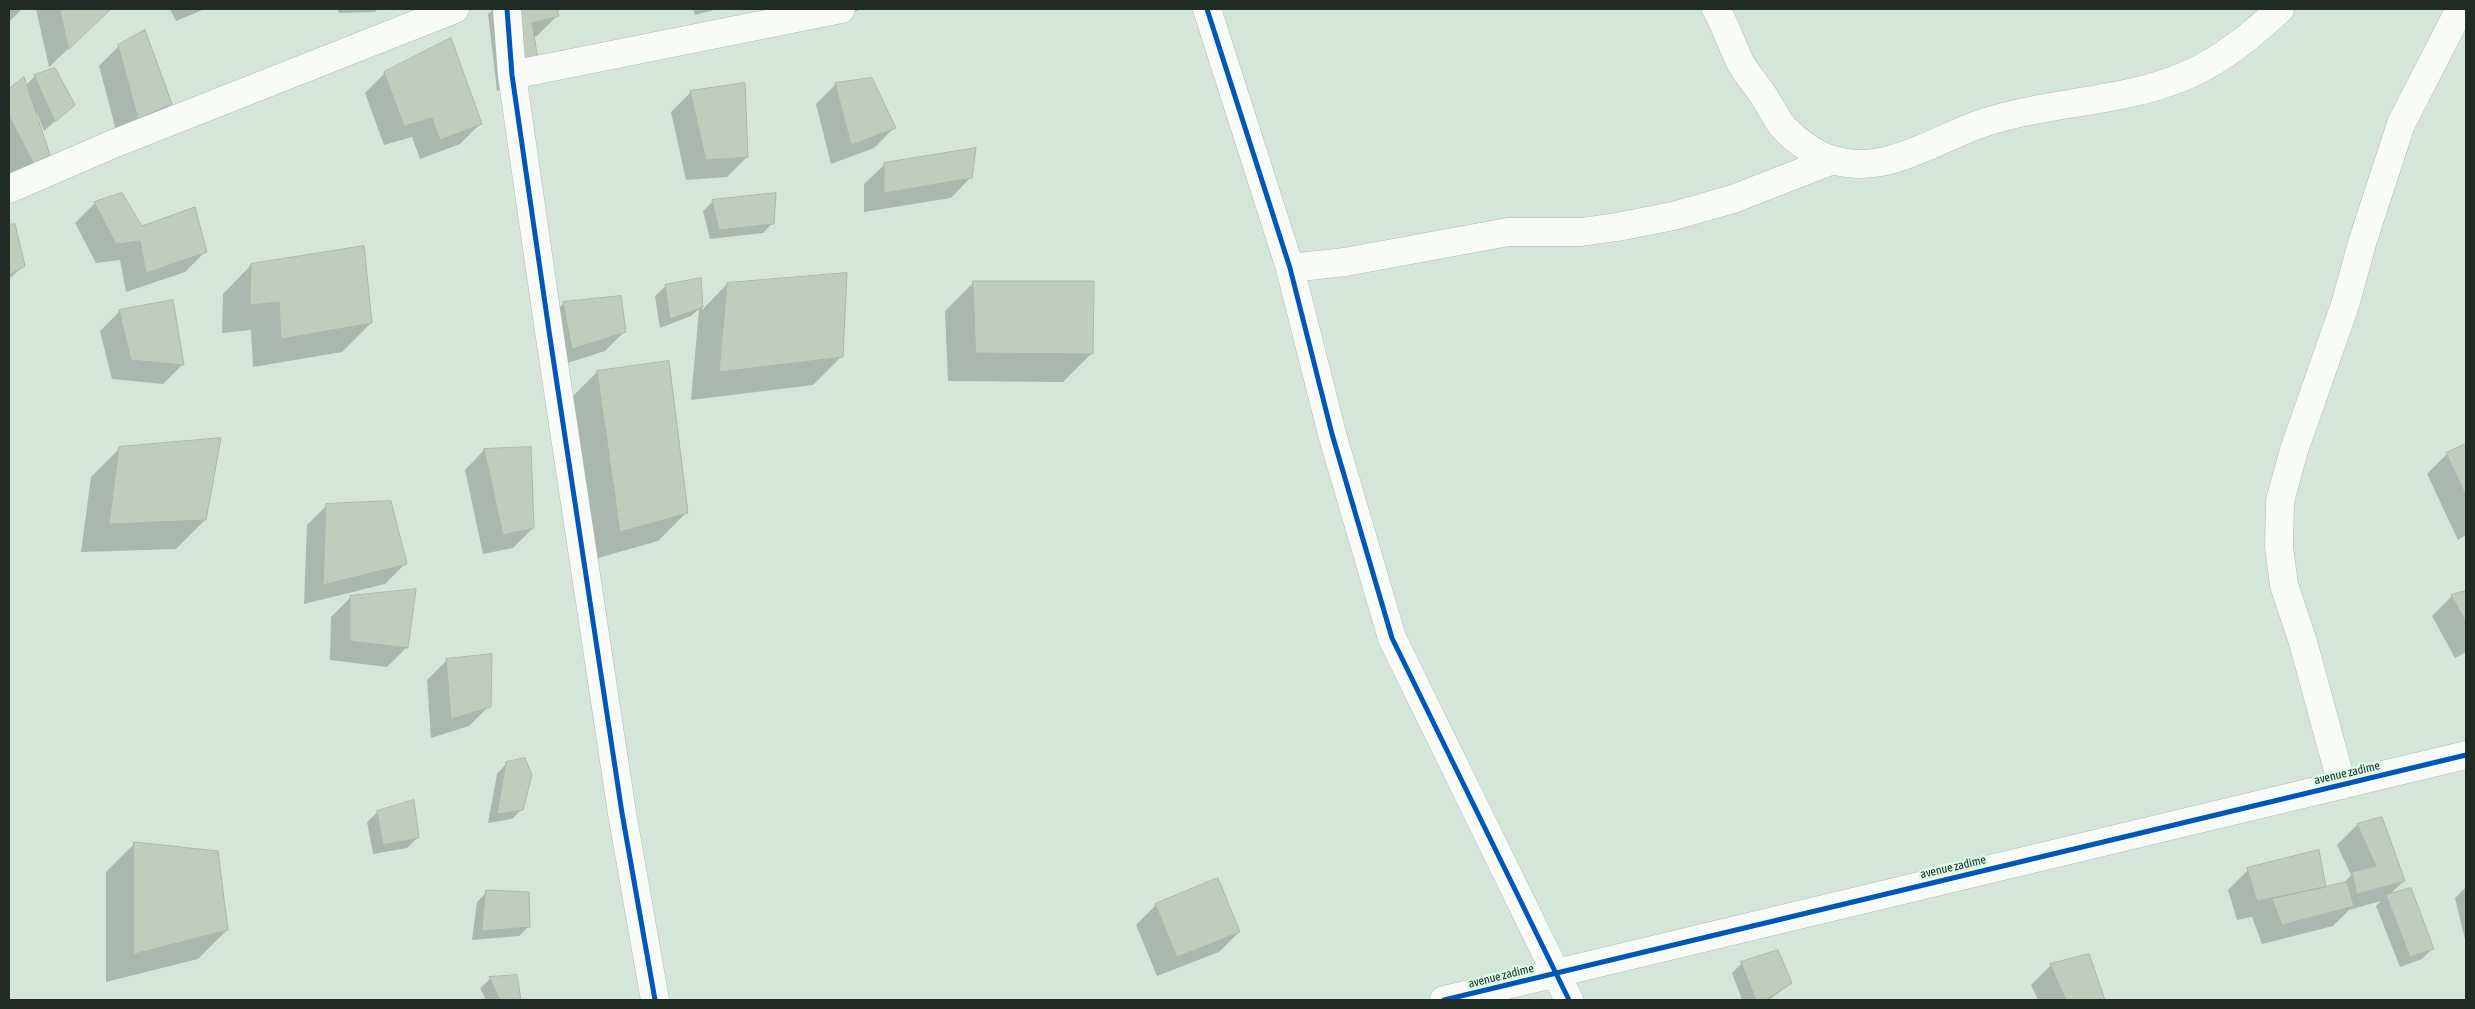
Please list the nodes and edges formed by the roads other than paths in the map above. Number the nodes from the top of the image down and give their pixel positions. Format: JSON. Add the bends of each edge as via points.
{"nodes":[{"id":1,"x":455,"y":9,"type":"edge"},
{"id":2,"x":507,"y":9,"type":"edge"},
{"id":3,"x":841,"y":9,"type":"edge"},
{"id":4,"x":1207,"y":9,"type":"edge"},
{"id":5,"x":1716,"y":9,"type":"edge"},
{"id":6,"x":2280,"y":9,"type":"edge"},
{"id":7,"x":2460,"y":9,"type":"edge"},
{"id":8,"x":512,"y":75,"type":"junction"},
{"id":9,"x":1833,"y":160,"type":"junction"},
{"id":10,"x":9,"y":189,"type":"edge"},
{"id":11,"x":1290,"y":268,"type":"junction"},
{"id":12,"x":2466,"y":755,"type":"edge"},
{"id":13,"x":2342,"y":784,"type":"junction"},
{"id":14,"x":1556,"y":973,"type":"junction"},
{"id":15,"x":655,"y":1000,"type":"edge"},
{"id":16,"x":1444,"y":1000,"type":"edge"},
{"id":17,"x":1569,"y":1000,"type":"edge"}],
"edges":[{"from":1,"to":10,"type":"street","via":[[113,144]]},
{"from":2,"to":8,"type":"street"},
{"from":3,"to":8,"type":"street"},
{"from":4,"to":11,"type":"street"},
{"from":5,"to":9,"type":"street","via":[[1742,64],[1782,127],[1810,149]]},
{"from":6,"to":9,"type":"street","via":[[2242,44],[2204,67],[2165,83],[2109,97],[2016,112],[1956,132],[1937,144],[1893,160],[1860,163]]},
{"from":7,"to":13,"type":"street","via":[[2401,124],[2280,501],[2278,547],[2284,585]]},
{"from":8,"to":15,"type":"street","via":[[622,813]]},
{"from":9,"to":11,"type":"street","via":[[1733,199],[1617,228],[1580,232],[1508,232],[1345,262]]},
{"from":11,"to":14,"type":"street","via":[[1332,434],[1392,638]]},
{"from":12,"to":13,"type":"street","name":"avenue zadime"},
{"from":13,"to":14,"type":"street","name":"avenue zadime"},
{"from":14,"to":16,"type":"street","name":"avenue zadime"},
{"from":14,"to":17,"type":"street"}]}
